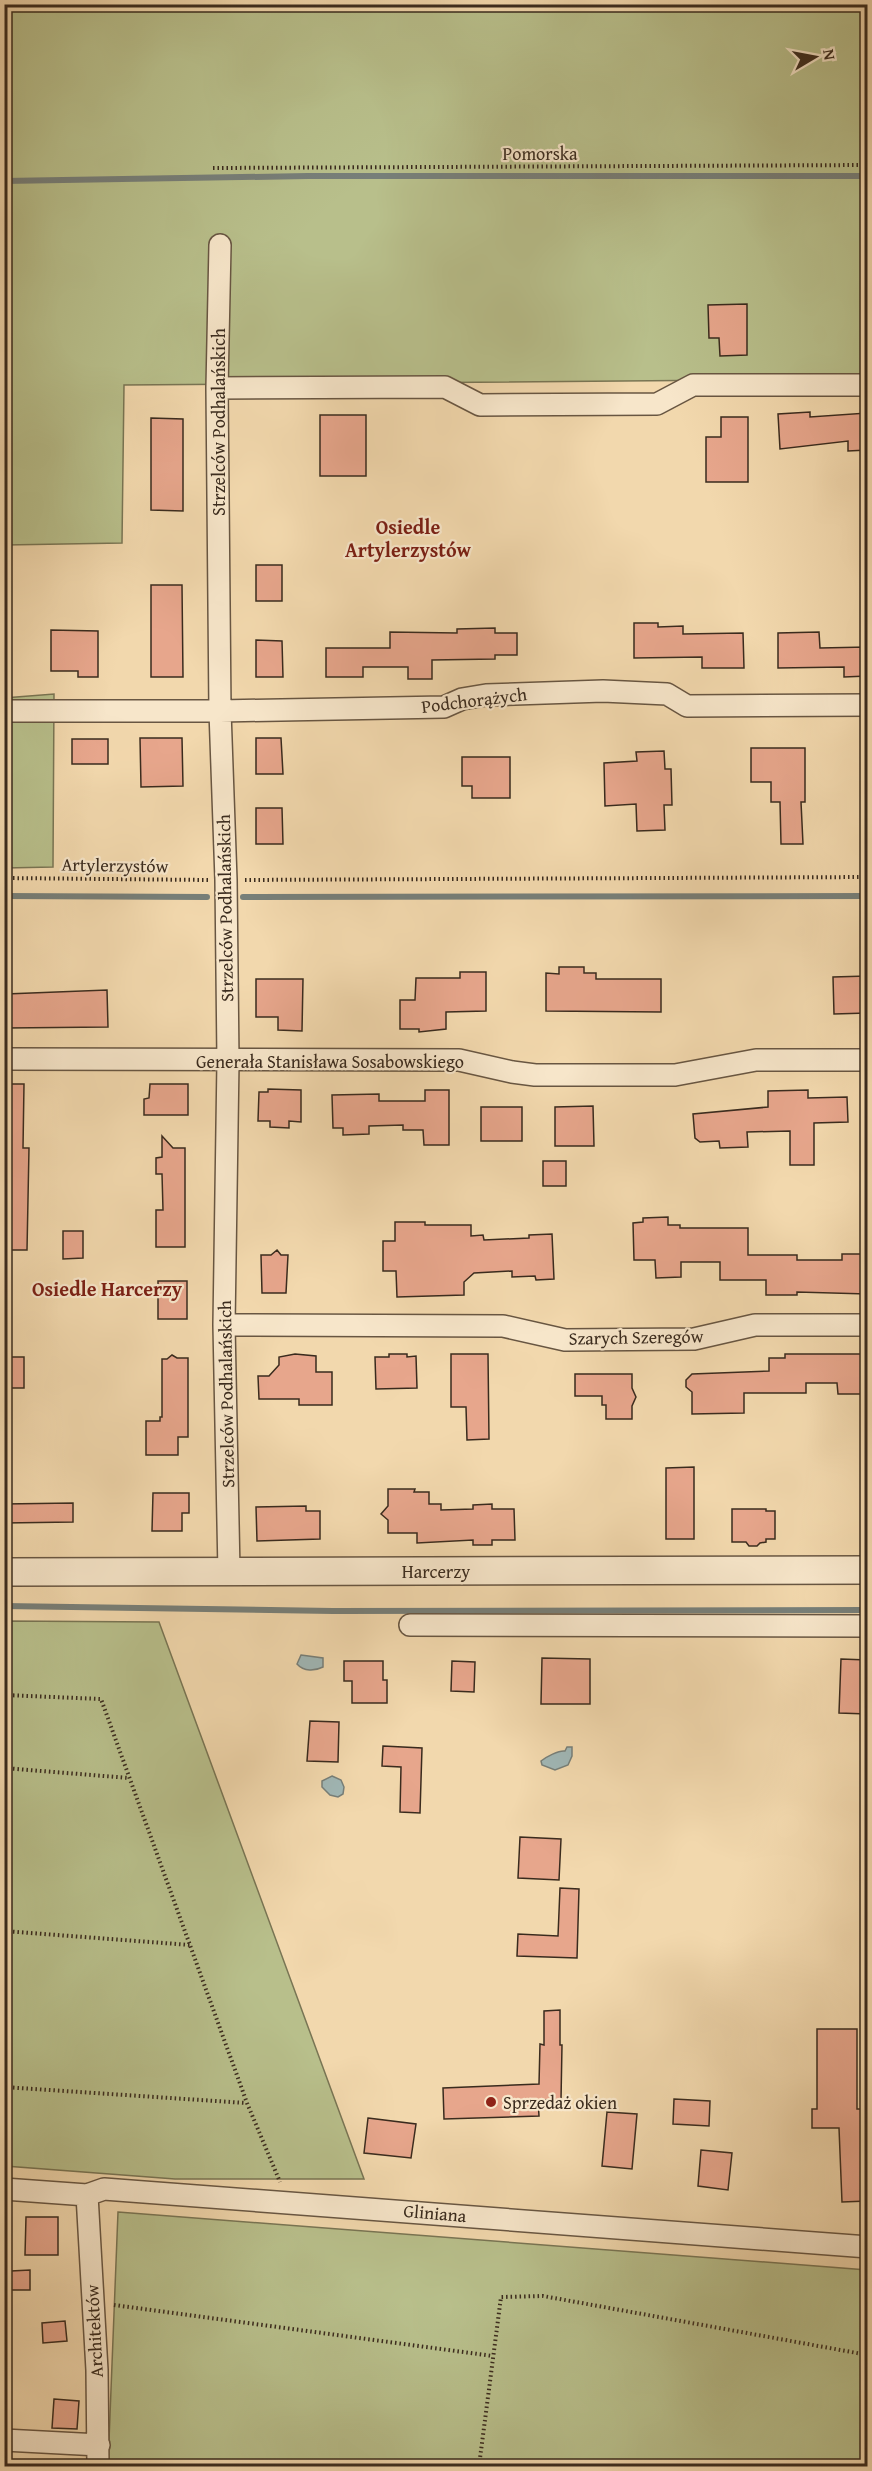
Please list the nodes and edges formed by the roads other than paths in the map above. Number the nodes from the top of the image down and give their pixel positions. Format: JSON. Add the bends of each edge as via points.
{"nodes":[{"id":1,"x":220,"y":245,"type":"dead end"},
{"id":2,"x":867,"y":385,"type":"edge"},
{"id":3,"x":217,"y":388,"type":"junction"},
{"id":4,"x":867,"y":705,"type":"edge"},
{"id":5,"x":4,"y":711,"type":"edge"},
{"id":6,"x":220,"y":711,"type":"junction"},
{"id":7,"x":4,"y":1059,"type":"edge"},
{"id":8,"x":867,"y":1060,"type":"edge"},
{"id":9,"x":228,"y":1061,"type":"junction"},
{"id":10,"x":867,"y":1324,"type":"edge"},
{"id":11,"x":224,"y":1325,"type":"junction"},
{"id":12,"x":867,"y":1570,"type":"edge"},
{"id":13,"x":4,"y":1572,"type":"edge"},
{"id":14,"x":229,"y":1572,"type":"junction"},
{"id":15,"x":410,"y":1625,"type":"dead end"},
{"id":16,"x":867,"y":1626,"type":"edge"},
{"id":17,"x":4,"y":2190,"type":"edge"},
{"id":18,"x":87,"y":2195,"type":"junction"},
{"id":19,"x":867,"y":2247,"type":"edge"},
{"id":20,"x":4,"y":2440,"type":"edge"},
{"id":21,"x":99,"y":2445,"type":"junction"},
{"id":22,"x":98,"y":2466,"type":"edge"}],
"edges":[{"from":1,"to":3,"type":"street","name":"Strzelców Podhalańskich"},
{"from":2,"to":3,"type":"street","via":[[693,386],[657,404],[492,405],[480,405],[445,387]]},
{"from":3,"to":6,"type":"street","name":"Strzelców Podhalańskich"},
{"from":4,"to":6,"type":"street","name":"Podchorążych","via":[[687,706],[667,694],[571,691],[486,695],[444,707]]},
{"from":5,"to":6,"type":"street","name":"Podchorążych"},
{"from":6,"to":9,"type":"street","name":"Strzelców Podhalańskich"},
{"from":7,"to":9,"type":"street","name":"Generała Stanisława Sosabowskiego"},
{"from":8,"to":9,"type":"street","name":"Generała Stanisława Sosabowskiego","via":[[756,1060],[675,1075],[535,1075],[459,1060]]},
{"from":9,"to":11,"type":"street","name":"Strzelców Podhalańskich"},
{"from":10,"to":11,"type":"street","name":"Szarych Szeregów","via":[[755,1325],[694,1339],[565,1340],[503,1326]]},
{"from":11,"to":14,"type":"street","name":"Strzelców Podhalańskich"},
{"from":12,"to":14,"type":"street","name":"Harcerzy"},
{"from":13,"to":14,"type":"street","name":"Harcerzy"},
{"from":15,"to":16,"type":"street"},
{"from":17,"to":18,"type":"street","name":"Gliniana"},
{"from":18,"to":19,"type":"street","name":"Gliniana","via":[[104,2189]]},
{"from":18,"to":21,"type":"street","name":"Architektów"},
{"from":20,"to":21,"type":"street"},
{"from":21,"to":22,"type":"street","name":"Architektów"}]}
